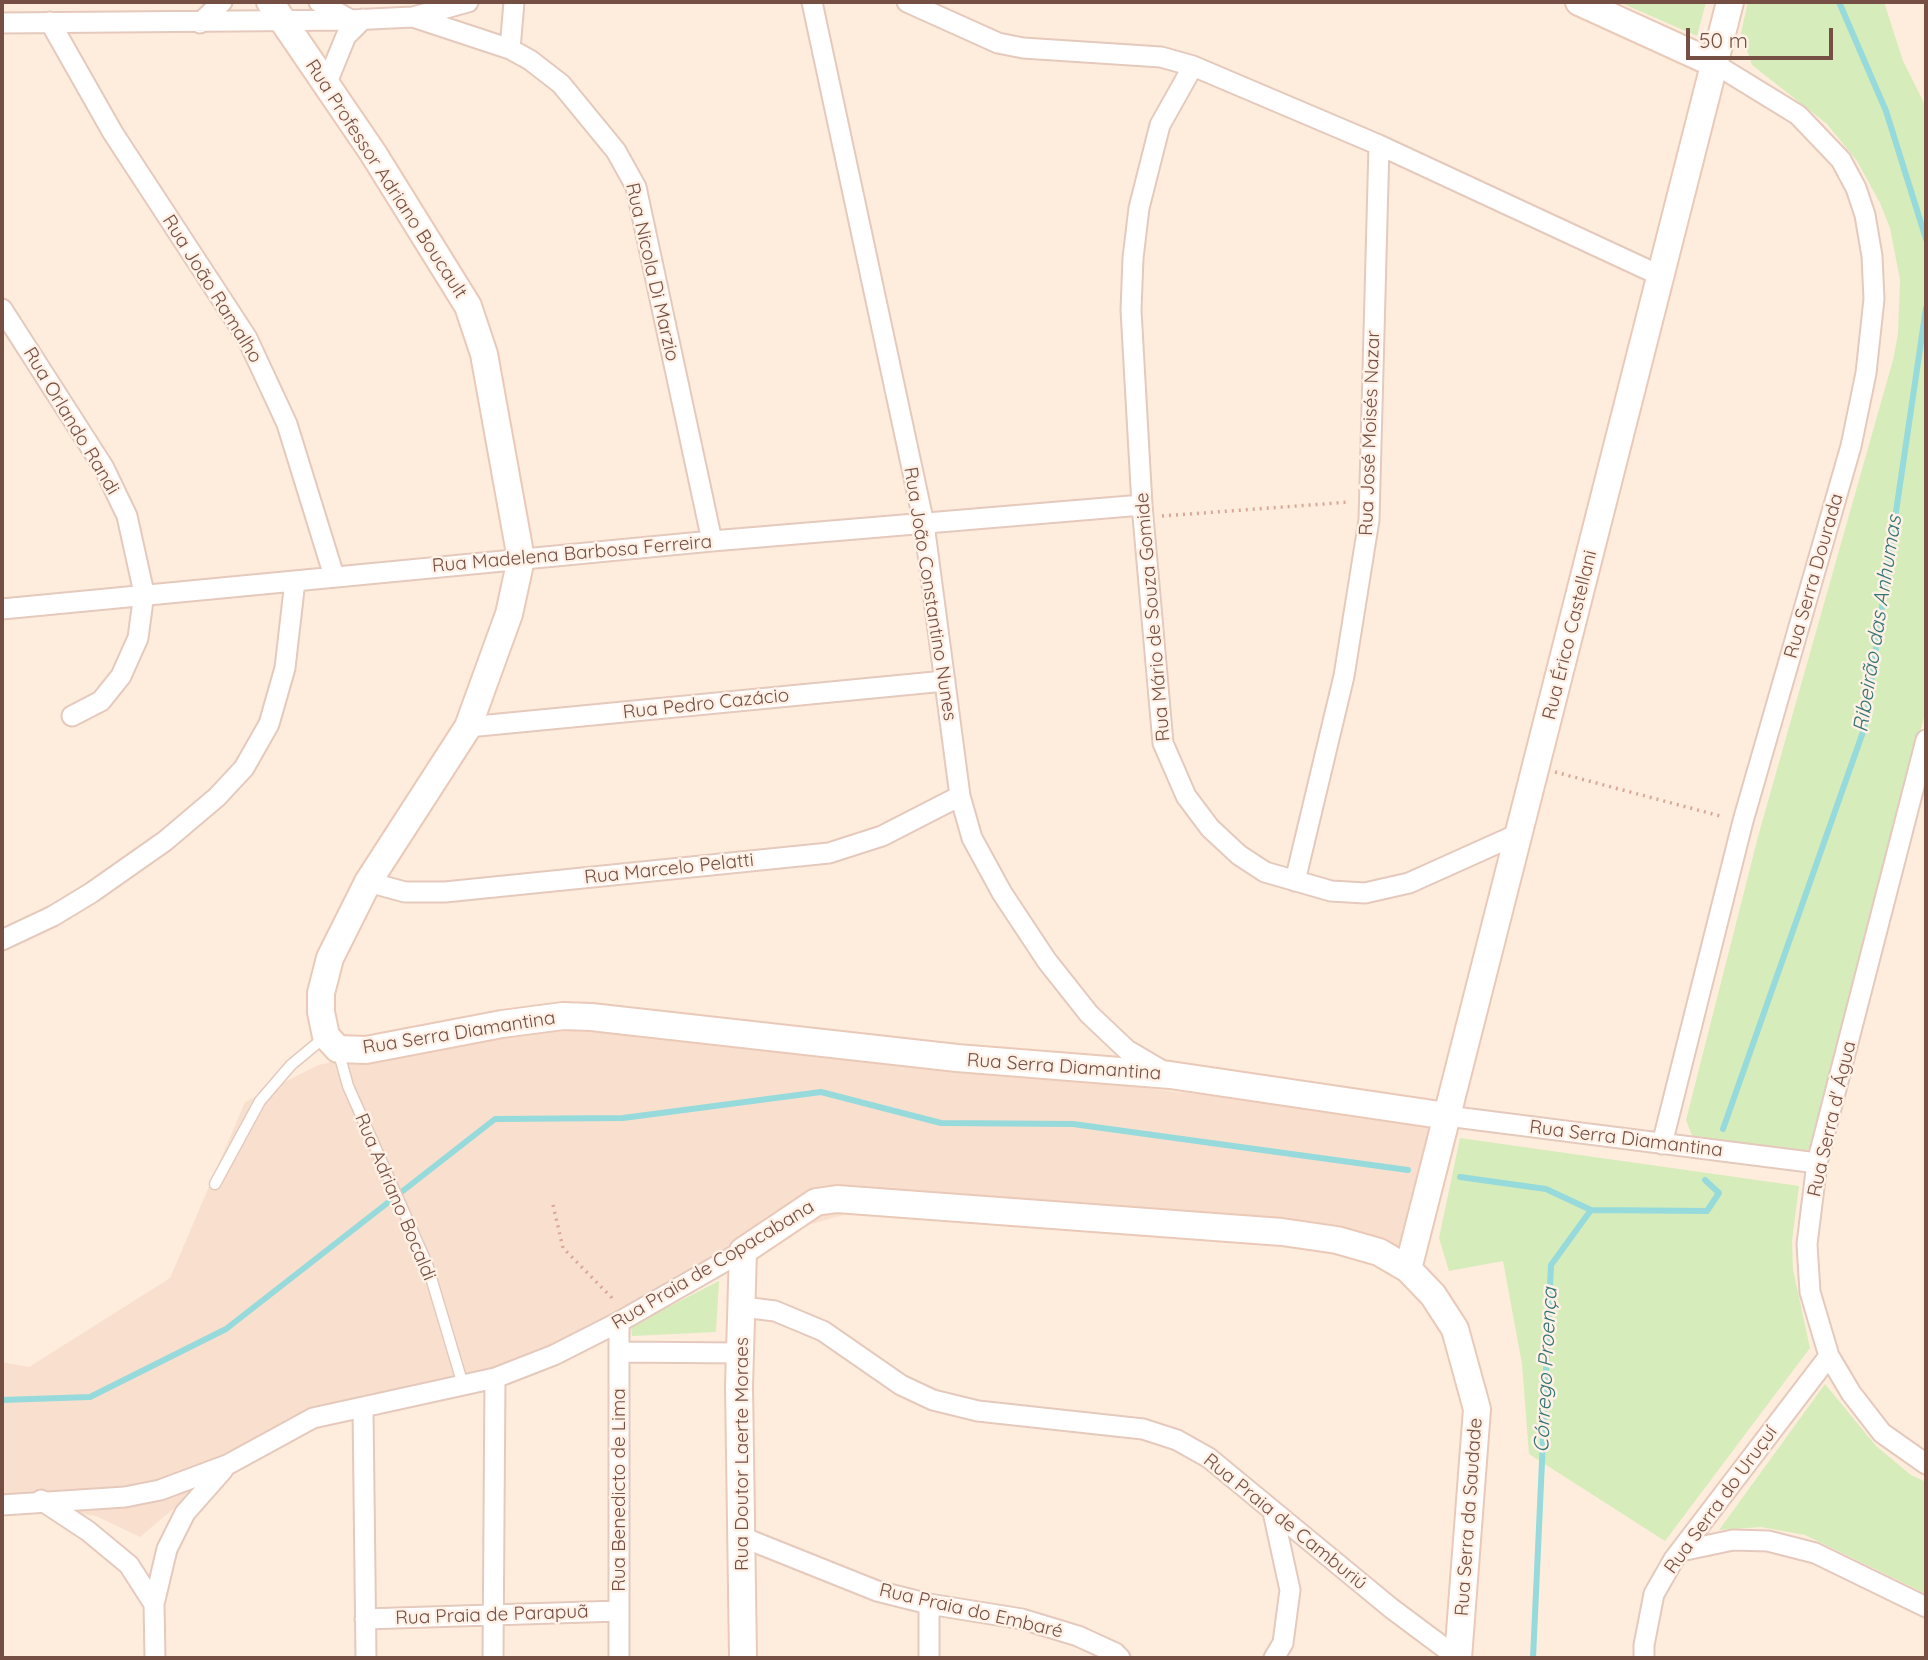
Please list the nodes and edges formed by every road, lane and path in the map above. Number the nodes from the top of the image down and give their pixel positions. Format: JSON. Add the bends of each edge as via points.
{"nodes":[{"id":1,"x":222,"y":2,"type":"edge"},
{"id":2,"x":319,"y":2,"type":"edge"},
{"id":3,"x":468,"y":2,"type":"edge"},
{"id":4,"x":514,"y":2,"type":"edge"},
{"id":5,"x":811,"y":2,"type":"edge"},
{"id":6,"x":907,"y":2,"type":"edge"},
{"id":7,"x":1579,"y":2,"type":"edge"},
{"id":8,"x":1730,"y":2,"type":"edge"},
{"id":9,"x":276,"y":12,"type":"edge"},
{"id":10,"x":414,"y":17,"type":"junction"},
{"id":11,"x":356,"y":19,"type":"junction"},
{"id":12,"x":50,"y":22,"type":"junction"},
{"id":13,"x":2,"y":23,"type":"edge"},
{"id":14,"x":200,"y":23,"type":"junction"},
{"id":15,"x":510,"y":49,"type":"junction"},
{"id":16,"x":1715,"y":64,"type":"junction"},
{"id":17,"x":1192,"y":66,"type":"junction"},
{"id":18,"x":326,"y":85,"type":"junction"},
{"id":19,"x":1379,"y":145,"type":"junction"},
{"id":20,"x":1661,"y":276,"type":"junction"},
{"id":21,"x":2,"y":309,"type":"edge"},
{"id":22,"x":1370,"y":501,"type":"junction"},
{"id":23,"x":1142,"y":511,"type":"junction"},
{"id":24,"x":923,"y":524,"type":"junction"},
{"id":25,"x":712,"y":541,"type":"junction"},
{"id":26,"x":522,"y":559,"type":"junction"},
{"id":27,"x":334,"y":576,"type":"junction"},
{"id":28,"x":295,"y":581,"type":"junction"},
{"id":29,"x":144,"y":593,"type":"junction"},
{"id":30,"x":2,"y":609,"type":"edge"},
{"id":31,"x":945,"y":681,"type":"junction"},
{"id":32,"x":72,"y":716,"type":"dead end"},
{"id":33,"x":468,"y":727,"type":"junction"},
{"id":34,"x":1926,"y":740,"type":"edge"},
{"id":35,"x":1536,"y":767,"type":"junction"},
{"id":36,"x":960,"y":796,"type":"junction"},
{"id":37,"x":1743,"y":821,"type":"junction"},
{"id":38,"x":1518,"y":834,"type":"junction"},
{"id":39,"x":1295,"y":881,"type":"junction"},
{"id":40,"x":368,"y":882,"type":"junction"},
{"id":41,"x":2,"y":940,"type":"edge"},
{"id":42,"x":329,"y":1037,"type":"junction"},
{"id":43,"x":1170,"y":1075,"type":"junction"},
{"id":44,"x":1447,"y":1116,"type":"junction"},
{"id":45,"x":1661,"y":1144,"type":"junction"},
{"id":46,"x":1818,"y":1163,"type":"junction"},
{"id":47,"x":215,"y":1184,"type":"dead end"},
{"id":48,"x":553,"y":1205,"type":"dead end"},
{"id":49,"x":743,"y":1251,"type":"junction"},
{"id":50,"x":1408,"y":1269,"type":"junction"},
{"id":51,"x":743,"y":1307,"type":"junction"},
{"id":52,"x":619,"y":1322,"type":"junction"},
{"id":53,"x":619,"y":1352,"type":"junction"},
{"id":54,"x":740,"y":1353,"type":"junction"},
{"id":55,"x":1829,"y":1356,"type":"junction"},
{"id":56,"x":495,"y":1378,"type":"junction"},
{"id":57,"x":463,"y":1385,"type":"junction"},
{"id":58,"x":363,"y":1407,"type":"junction"},
{"id":59,"x":1926,"y":1464,"type":"edge"},
{"id":60,"x":227,"y":1465,"type":"junction"},
{"id":61,"x":40,"y":1500,"type":"junction"},
{"id":62,"x":2,"y":1504,"type":"edge"},
{"id":63,"x":1273,"y":1512,"type":"junction"},
{"id":64,"x":742,"y":1536,"type":"junction"},
{"id":65,"x":1681,"y":1551,"type":"junction"},
{"id":66,"x":155,"y":1604,"type":"junction"},
{"id":67,"x":929,"y":1604,"type":"junction"},
{"id":68,"x":1926,"y":1607,"type":"edge"},
{"id":69,"x":619,"y":1611,"type":"junction"},
{"id":70,"x":493,"y":1615,"type":"junction"},
{"id":71,"x":365,"y":1619,"type":"junction"},
{"id":72,"x":155,"y":1658,"type":"edge"},
{"id":73,"x":366,"y":1658,"type":"edge"},
{"id":74,"x":493,"y":1658,"type":"edge"},
{"id":75,"x":619,"y":1658,"type":"edge"},
{"id":76,"x":743,"y":1658,"type":"edge"},
{"id":77,"x":929,"y":1658,"type":"edge"},
{"id":78,"x":1120,"y":1658,"type":"edge"},
{"id":79,"x":1274,"y":1658,"type":"edge"},
{"id":80,"x":1458,"y":1658,"type":"edge"},
{"id":81,"x":1644,"y":1658,"type":"edge"}],
"edges":[{"from":1,"to":14,"type":"street"},
{"from":2,"to":11,"type":"street"},
{"from":3,"to":10,"type":"street"},
{"from":4,"to":15,"type":"street"},
{"from":5,"to":24,"type":"street","name":"Rua João Constantino Nunes"},
{"from":6,"to":17,"type":"street","via":[[998,43],[1161,57]]},
{"from":7,"to":16,"type":"street"},
{"from":8,"to":16,"type":"street","name":"Rua Érico Castellani"},
{"from":9,"to":11,"type":"street"},
{"from":9,"to":14,"type":"street"},
{"from":9,"to":18,"type":"street","name":"Rua Professor Adriano Boucault"},
{"from":10,"to":11,"type":"street"},
{"from":10,"to":15,"type":"street","name":"Rua Nicola Di Marzio"},
{"from":11,"to":18,"type":"street"},
{"from":12,"to":13,"type":"street"},
{"from":12,"to":14,"type":"street"},
{"from":12,"to":27,"type":"street","name":"Rua João Ramalho","via":[[113,134],[247,338],[287,424]]},
{"from":15,"to":25,"type":"street","name":"Rua Nicola Di Marzio","via":[[561,84],[616,151],[636,187]]},
{"from":16,"to":20,"type":"street","name":"Rua Érico Castellani"},
{"from":16,"to":37,"type":"street","name":"Rua Serra Dourada","via":[[1798,115],[1842,160],[1865,215],[1874,299],[1867,373],[1851,446]]},
{"from":17,"to":19,"type":"street"},
{"from":17,"to":23,"type":"street","name":"Rua Mário de Souza Gomide","via":[[1160,125],[1139,208],[1133,258],[1131,310]]},
{"from":18,"to":26,"type":"street","name":"Rua Professor Adriano Boucault","via":[[468,306],[484,354]]},
{"from":19,"to":20,"type":"street"},
{"from":19,"to":22,"type":"street","name":"Rua José Moisés Nazar"},
{"from":20,"to":35,"type":"street","name":"Rua Érico Castellani"},
{"from":21,"to":29,"type":"street","name":"Rua Orlando Randi","via":[[104,468],[127,516]]},
{"from":22,"to":23,"type":"path"},
{"from":22,"to":39,"type":"street","name":"Rua José Moisés Nazar","via":[[1344,676]]},
{"from":23,"to":24,"type":"street","name":"Rua Madelena Barbosa Ferreira"},
{"from":23,"to":39,"type":"street","name":"Rua Mário de Souza Gomide","via":[[1163,743],[1186,796],[1210,828],[1265,872]]},
{"from":24,"to":25,"type":"street","name":"Rua Madelena Barbosa Ferreira"},
{"from":24,"to":31,"type":"street","name":"Rua João Constantino Nunes"},
{"from":25,"to":26,"type":"street","name":"Rua Madelena Barbosa Ferreira"},
{"from":26,"to":27,"type":"street","name":"Rua Madelena Barbosa Ferreira"},
{"from":26,"to":33,"type":"street","name":"Rua Professor Adriano Boucault","via":[[509,614]]},
{"from":27,"to":28,"type":"street","name":"Rua Madelena Barbosa Ferreira"},
{"from":28,"to":29,"type":"street","name":"Rua Madelena Barbosa Ferreira"},
{"from":28,"to":41,"type":"street","via":[[285,668],[269,724],[244,768],[165,841],[91,893]]},
{"from":29,"to":30,"type":"street","name":"Rua Madelena Barbosa Ferreira"},
{"from":29,"to":32,"type":"street","name":"Rua Orlando Randi","via":[[138,638],[121,676],[101,701]]},
{"from":31,"to":33,"type":"street","name":"Rua Pedro Cazácio"},
{"from":31,"to":36,"type":"street","name":"Rua João Constantino Nunes"},
{"from":33,"to":40,"type":"street","name":"Rua Professor Adriano Boucault"},
{"from":34,"to":46,"type":"street","name":"Rua Serra d' Água"},
{"from":35,"to":37,"type":"path"},
{"from":35,"to":38,"type":"street","name":"Rua Érico Castellani"},
{"from":36,"to":40,"type":"street","name":"Rua Marcelo Pelatti","via":[[882,836],[829,853],[445,892],[405,892]]},
{"from":36,"to":43,"type":"street","name":"Rua João Constantino Nunes","via":[[972,838],[1047,961],[1089,1014],[1127,1050]]},
{"from":37,"to":45,"type":"street","name":"Rua Serra Dourada"},
{"from":38,"to":39,"type":"street","name":"Rua Mário de Souza Gomide","via":[[1409,883],[1365,893],[1331,891]]},
{"from":38,"to":44,"type":"street","name":"Rua Érico Castellani"},
{"from":40,"to":42,"type":"street","name":"Rua Professor Adriano Boucault","via":[[330,958],[321,993]]},
{"from":42,"to":43,"type":"street","name":"Rua Serra Diamantina","via":[[366,1050],[502,1024],[591,1017],[957,1058]]},
{"from":42,"to":47,"type":"lane","via":[[291,1065],[260,1101]]},
{"from":42,"to":57,"type":"lane","name":"Rua Adriano Bocaldi","via":[[427,1264]]},
{"from":43,"to":44,"type":"street","name":"Rua Serra Diamantina"},
{"from":44,"to":45,"type":"street","name":"Rua Serra Diamantina"},
{"from":44,"to":50,"type":"street","name":"Rua Érico Castellani"},
{"from":45,"to":46,"type":"street","name":"Rua Serra Diamantina"},
{"from":46,"to":55,"type":"street","name":"Rua Serra d' Água","via":[[1808,1256],[1810,1292]]},
{"from":48,"to":52,"type":"path","via":[[563,1248],[611,1297]]},
{"from":49,"to":50,"type":"street","name":"Rua Praia de Copacabana","via":[[816,1202],[837,1199],[1282,1232],[1368,1249]]},
{"from":49,"to":51,"type":"street","name":"Rua Doutor Laerte Moraes"},
{"from":49,"to":52,"type":"street","name":"Rua Praia de Copacabana"},
{"from":50,"to":80,"type":"street","name":"Rua Serra da Saudade","via":[[1433,1295],[1455,1329],[1477,1409]]},
{"from":51,"to":54,"type":"street","name":"Rua Doutor Laerte Moraes"},
{"from":51,"to":63,"type":"street","name":"Rua Praia de Camburiú","via":[[775,1311],[823,1331],[901,1385],[933,1400],[978,1411],[1143,1429],[1177,1440],[1209,1458]]},
{"from":52,"to":53,"type":"street","name":"Rua Benedicto de Lima"},
{"from":52,"to":56,"type":"street","name":"Rua Praia de Copacabana"},
{"from":53,"to":54,"type":"street"},
{"from":53,"to":69,"type":"street","name":"Rua Benedicto de Lima"},
{"from":54,"to":64,"type":"street","name":"Rua Doutor Laerte Moraes"},
{"from":55,"to":59,"type":"street","name":"Rua Serra d' Água","via":[[1882,1433]]},
{"from":55,"to":65,"type":"street","name":"Rua Serra do Uruçuí"},
{"from":56,"to":57,"type":"street","name":"Rua Praia de Copacabana"},
{"from":56,"to":70,"type":"street"},
{"from":57,"to":58,"type":"street","name":"Rua Praia de Copacabana"},
{"from":58,"to":60,"type":"street","name":"Rua Praia de Copacabana","via":[[313,1418]]},
{"from":58,"to":71,"type":"street"},
{"from":60,"to":61,"type":"street","name":"Rua Praia de Copacabana","via":[[160,1490],[125,1497]]},
{"from":60,"to":66,"type":"street","via":[[184,1513],[167,1549]]},
{"from":61,"to":62,"type":"street","name":"Rua Praia de Copacabana"},
{"from":61,"to":66,"type":"street","via":[[129,1565]]},
{"from":63,"to":79,"type":"street","via":[[1290,1590],[1283,1643]]},
{"from":63,"to":80,"type":"street","name":"Rua Praia de Camburiú"},
{"from":64,"to":67,"type":"street","name":"Rua Praia do Embaré","via":[[877,1591]]},
{"from":64,"to":76,"type":"street","name":"Rua Doutor Laerte Moraes"},
{"from":65,"to":68,"type":"street","via":[[1733,1540],[1769,1541],[1815,1553]]},
{"from":65,"to":81,"type":"street","name":"Rua Serra do Uruçuí","via":[[1654,1594]]},
{"from":66,"to":72,"type":"street"},
{"from":67,"to":77,"type":"street"},
{"from":67,"to":78,"type":"street","name":"Rua Praia do Embaré","via":[[1022,1619],[1078,1636]]},
{"from":69,"to":70,"type":"street","name":"Rua Praia de Parapuã"},
{"from":69,"to":75,"type":"street","name":"Rua Benedicto de Lima"},
{"from":70,"to":71,"type":"street","name":"Rua Praia de Parapuã"},
{"from":70,"to":74,"type":"street"},
{"from":71,"to":73,"type":"street"}]}
